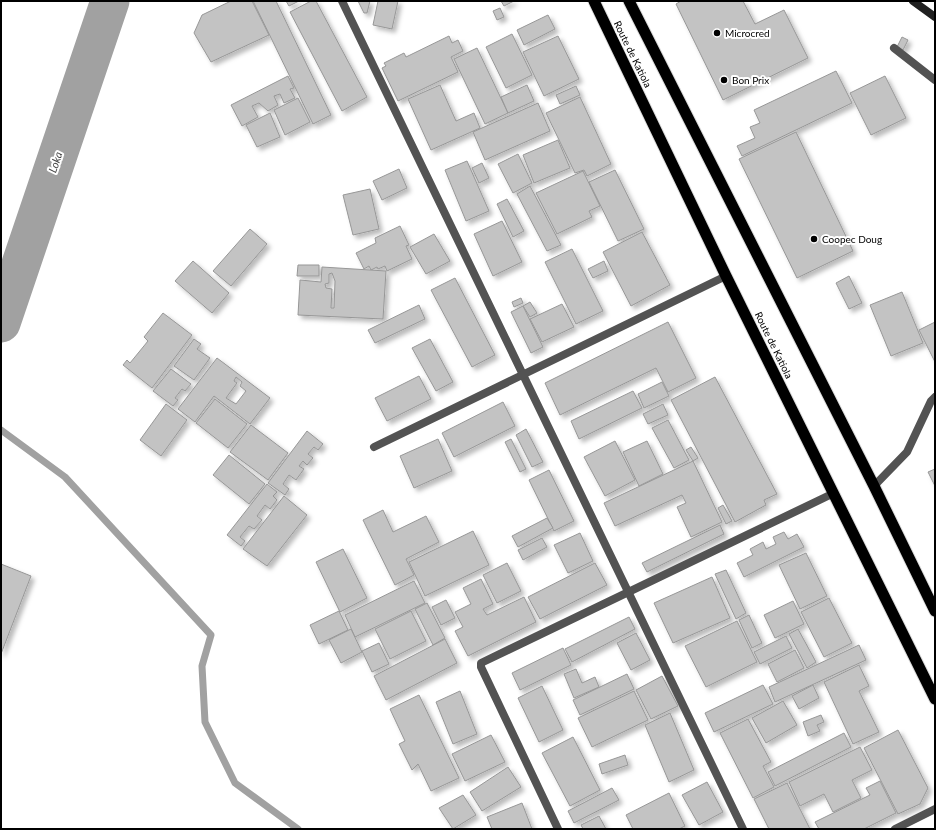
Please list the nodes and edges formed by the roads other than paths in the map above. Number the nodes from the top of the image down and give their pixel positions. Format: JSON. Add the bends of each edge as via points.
{"nodes":[{"id":1,"x":342,"y":1,"type":"edge"},
{"id":2,"x":594,"y":1,"type":"edge"},
{"id":3,"x":629,"y":1,"type":"edge"},
{"id":4,"x":913,"y":1,"type":"edge"},
{"id":5,"x":935,"y":17,"type":"edge"},
{"id":6,"x":894,"y":48,"type":"dead end"},
{"id":7,"x":935,"y":80,"type":"edge"},
{"id":8,"x":726,"y":276,"type":"junction"},
{"id":9,"x":523,"y":374,"type":"junction"},
{"id":10,"x":935,"y":397,"type":"edge"},
{"id":11,"x":374,"y":447,"type":"dead end"},
{"id":12,"x":874,"y":486,"type":"junction"},
{"id":13,"x":834,"y":493,"type":"junction"},
{"id":14,"x":629,"y":593,"type":"junction"},
{"id":15,"x":935,"y":611,"type":"edge"},
{"id":16,"x":935,"y":699,"type":"edge"},
{"id":17,"x":935,"y":809,"type":"edge"},
{"id":18,"x":558,"y":829,"type":"edge"},
{"id":19,"x":743,"y":829,"type":"edge"},
{"id":20,"x":895,"y":829,"type":"edge"}],
"edges":[{"from":1,"to":9,"type":"street"},
{"from":2,"to":8,"type":"highway","name":"Route de Katiola"},
{"from":3,"to":12,"type":"highway","name":"Route de Katiola"},
{"from":4,"to":5,"type":"main road"},
{"from":6,"to":7,"type":"street"},
{"from":8,"to":9,"type":"street"},
{"from":8,"to":13,"type":"highway","name":"Route de Katiola"},
{"from":9,"to":11,"type":"street"},
{"from":9,"to":14,"type":"street"},
{"from":10,"to":12,"type":"street","via":[[931,400],[907,452]]},
{"from":12,"to":15,"type":"highway","name":"Route de Katiola"},
{"from":13,"to":14,"type":"street"},
{"from":13,"to":16,"type":"highway","name":"Route de Katiola"},
{"from":14,"to":18,"type":"street","via":[[481,663]]},
{"from":14,"to":19,"type":"street"},
{"from":17,"to":20,"type":"street"}]}
